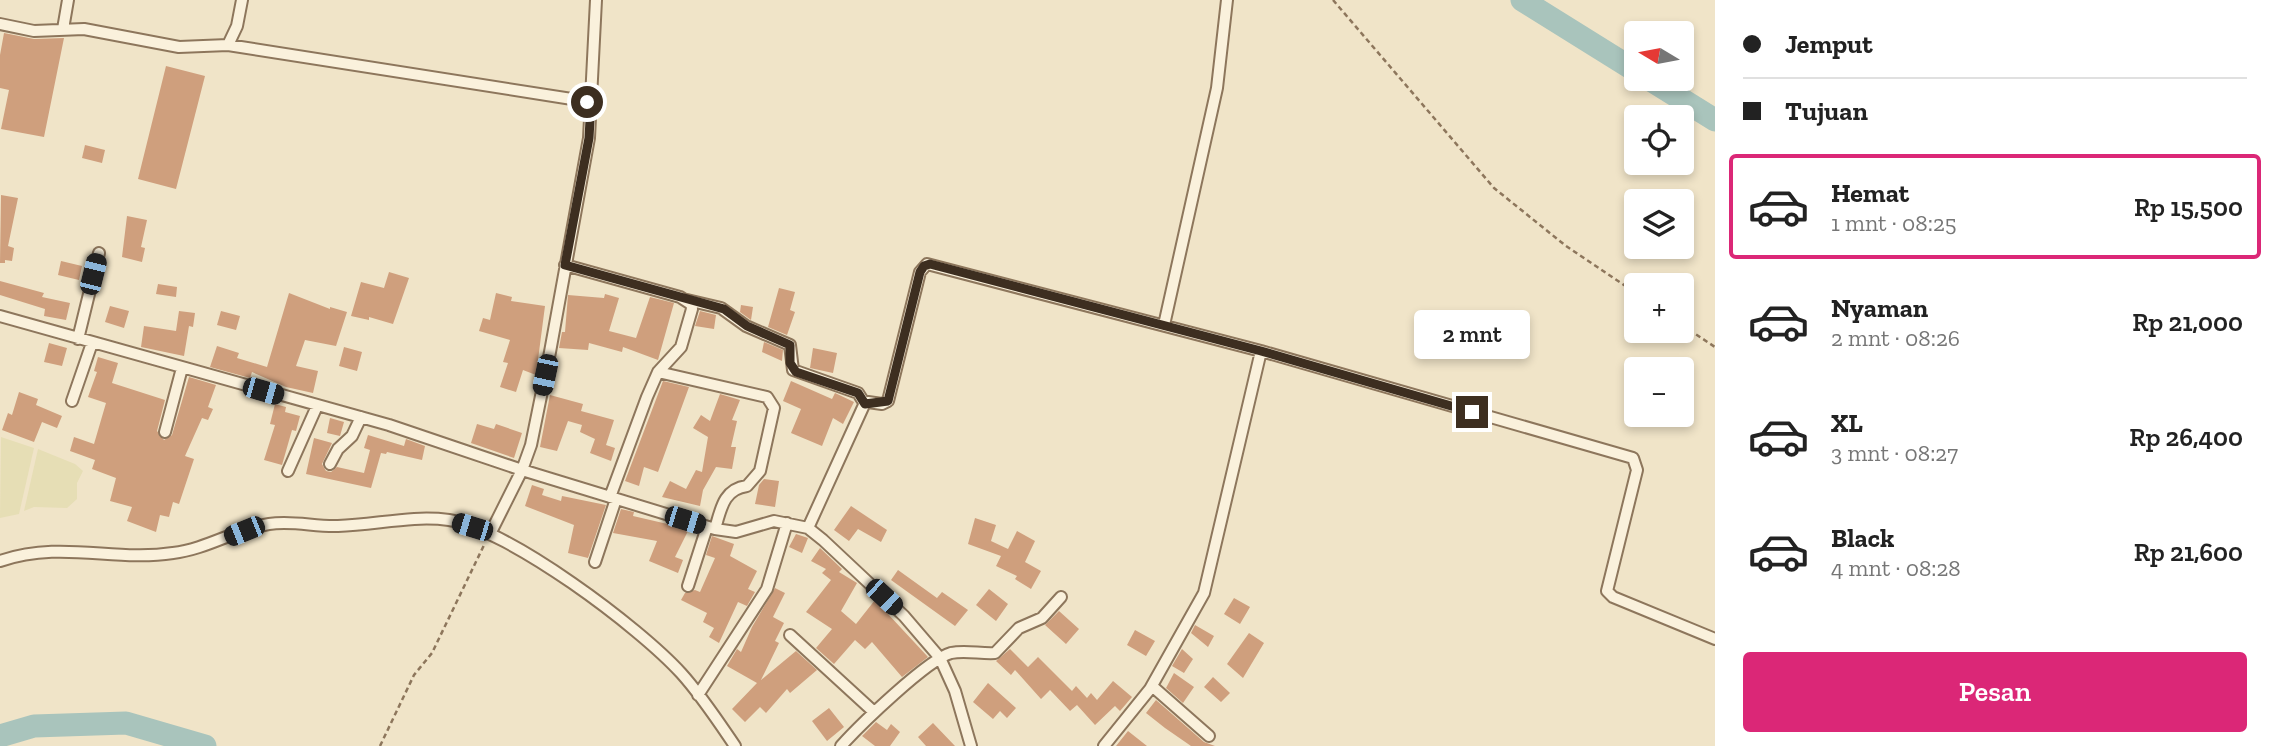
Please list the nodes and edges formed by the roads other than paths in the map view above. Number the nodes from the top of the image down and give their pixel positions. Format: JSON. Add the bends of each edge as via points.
{"nodes":[{"id":1,"x":68,"y":0,"type":"edge"},
{"id":2,"x":242,"y":0,"type":"edge"},
{"id":3,"x":596,"y":0,"type":"edge"},
{"id":4,"x":1227,"y":0,"type":"edge"},
{"id":5,"x":0,"y":24,"type":"edge"},
{"id":6,"x":63,"y":29,"type":"junction"},
{"id":7,"x":228,"y":45,"type":"junction"},
{"id":8,"x":591,"y":102,"type":"junction"},
{"id":9,"x":99,"y":253,"type":"dead end"},
{"id":10,"x":565,"y":265,"type":"junction"},
{"id":11,"x":687,"y":300,"type":"junction"},
{"id":12,"x":0,"y":316,"type":"edge"},
{"id":13,"x":1164,"y":326,"type":"junction"},
{"id":14,"x":78,"y":339,"type":"junction"},
{"id":15,"x":92,"y":342,"type":"junction"},
{"id":16,"x":1261,"y":351,"type":"junction"},
{"id":17,"x":182,"y":368,"type":"junction"},
{"id":18,"x":658,"y":372,"type":"junction"},
{"id":19,"x":72,"y":401,"type":"dead end"},
{"id":20,"x":865,"y":404,"type":"junction"},
{"id":21,"x":317,"y":406,"type":"junction"},
{"id":22,"x":361,"y":416,"type":"junction"},
{"id":23,"x":164,"y":432,"type":"dead end"},
{"id":24,"x":330,"y":464,"type":"dead end"},
{"id":25,"x":522,"y":470,"type":"junction"},
{"id":26,"x":288,"y":471,"type":"dead end"},
{"id":27,"x":613,"y":498,"type":"junction"},
{"id":28,"x":787,"y":523,"type":"junction"},
{"id":29,"x":711,"y":528,"type":"junction"},
{"id":30,"x":808,"y":528,"type":"junction"},
{"id":31,"x":490,"y":534,"type":"junction"},
{"id":32,"x":0,"y":561,"type":"edge"},
{"id":33,"x":595,"y":562,"type":"dead end"},
{"id":34,"x":688,"y":586,"type":"dead end"},
{"id":35,"x":1061,"y":597,"type":"dead end"},
{"id":36,"x":790,"y":635,"type":"dead end"},
{"id":37,"x":1715,"y":639,"type":"edge"},
{"id":38,"x":940,"y":659,"type":"junction"},
{"id":39,"x":1152,"y":686,"type":"junction"},
{"id":40,"x":698,"y":695,"type":"junction"},
{"id":41,"x":874,"y":712,"type":"junction"},
{"id":42,"x":1209,"y":736,"type":"dead end"},
{"id":43,"x":734,"y":746,"type":"edge"},
{"id":44,"x":842,"y":746,"type":"edge"},
{"id":45,"x":971,"y":746,"type":"edge"},
{"id":46,"x":1104,"y":746,"type":"edge"}],
"edges":[{"from":1,"to":6,"type":"street"},
{"from":2,"to":7,"type":"street"},
{"from":3,"to":8,"type":"street"},
{"from":4,"to":13,"type":"street","via":[[1217,88]]},
{"from":5,"to":6,"type":"street","via":[[34,31]]},
{"from":6,"to":7,"type":"street","via":[[179,47]]},
{"from":7,"to":8,"type":"street"},
{"from":8,"to":10,"type":"street","via":[[589,138]]},
{"from":9,"to":14,"type":"street"},
{"from":10,"to":11,"type":"street"},
{"from":10,"to":25,"type":"street","via":[[531,445]]},
{"from":11,"to":18,"type":"street","via":[[692,312],[686,336]]},
{"from":11,"to":20,"type":"street","via":[[721,308],[747,326],[790,345],[793,370],[858,393]]},
{"from":12,"to":14,"type":"street"},
{"from":13,"to":16,"type":"street"},
{"from":13,"to":20,"type":"street","via":[[927,264],[920,272],[888,401]]},
{"from":14,"to":15,"type":"street"},
{"from":15,"to":17,"type":"street"},
{"from":15,"to":19,"type":"street"},
{"from":16,"to":37,"type":"street","via":[[1633,458],[1637,470],[1607,591]]},
{"from":16,"to":39,"type":"street","via":[[1208,580]]},
{"from":17,"to":21,"type":"street"},
{"from":17,"to":23,"type":"street"},
{"from":18,"to":27,"type":"street"},
{"from":18,"to":29,"type":"street","via":[[767,397],[774,408],[760,471],[747,486],[728,493]]},
{"from":20,"to":30,"type":"street"},
{"from":21,"to":22,"type":"street"},
{"from":21,"to":26,"type":"street"},
{"from":22,"to":24,"type":"street"},
{"from":22,"to":25,"type":"street"},
{"from":25,"to":27,"type":"street"},
{"from":25,"to":31,"type":"street"},
{"from":27,"to":29,"type":"street"},
{"from":27,"to":33,"type":"street"},
{"from":28,"to":29,"type":"street","via":[[767,522],[736,531]]},
{"from":28,"to":30,"type":"street"},
{"from":28,"to":40,"type":"street","via":[[767,589]]},
{"from":29,"to":34,"type":"street"},
{"from":30,"to":38,"type":"street","via":[[904,616]]},
{"from":31,"to":32,"type":"street","via":[[445,520],[408,518],[337,526],[283,523],[170,554],[52,550]]},
{"from":31,"to":40,"type":"street","via":[[642,635]]},
{"from":35,"to":38,"type":"street","via":[[1042,618],[1019,628],[995,653],[957,653]]},
{"from":36,"to":41,"type":"street"},
{"from":38,"to":41,"type":"street"},
{"from":38,"to":45,"type":"street"},
{"from":39,"to":42,"type":"street"},
{"from":39,"to":46,"type":"street"},
{"from":40,"to":43,"type":"street"},
{"from":41,"to":44,"type":"street"}]}
